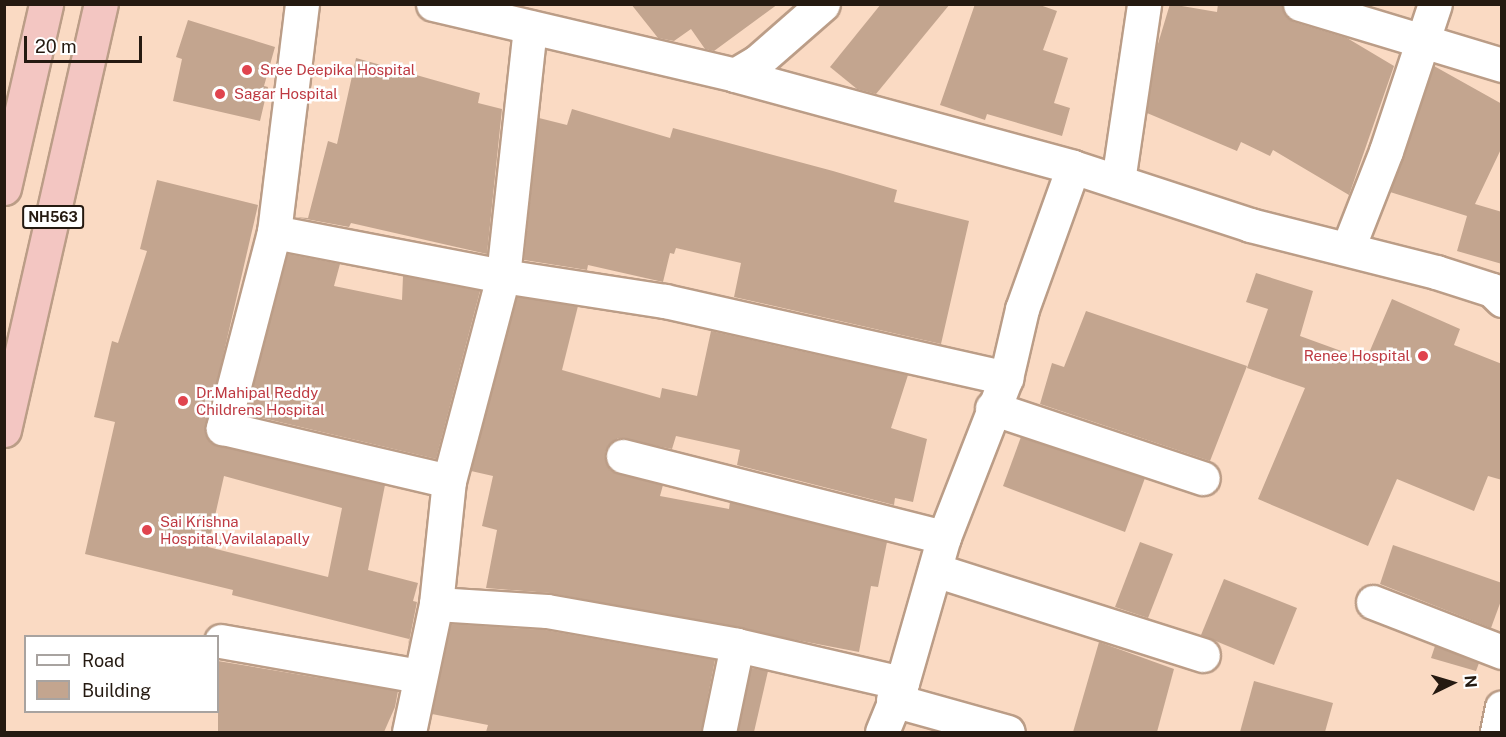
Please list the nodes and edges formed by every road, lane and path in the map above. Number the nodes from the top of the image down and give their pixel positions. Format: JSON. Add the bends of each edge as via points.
{"nodes":[{"id":1,"x":46,"y":4,"type":"edge"},
{"id":2,"x":101,"y":4,"type":"edge"},
{"id":3,"x":302,"y":4,"type":"edge"},
{"id":4,"x":434,"y":4,"type":"edge"},
{"id":5,"x":823,"y":4,"type":"edge"},
{"id":6,"x":1144,"y":4,"type":"edge"},
{"id":7,"x":1300,"y":4,"type":"edge"},
{"id":8,"x":1435,"y":4,"type":"edge"},
{"id":9,"x":499,"y":10,"type":"edge"},
{"id":10,"x":531,"y":27,"type":"junction"},
{"id":11,"x":1425,"y":43,"type":"junction"},
{"id":12,"x":1502,"y":65,"type":"edge"},
{"id":13,"x":735,"y":75,"type":"junction"},
{"id":14,"x":1073,"y":167,"type":"junction"},
{"id":15,"x":1118,"y":181,"type":"junction"},
{"id":16,"x":4,"y":188,"type":"edge"},
{"id":17,"x":274,"y":232,"type":"junction"},
{"id":18,"x":1348,"y":248,"type":"junction"},
{"id":19,"x":503,"y":276,"type":"junction"},
{"id":20,"x":1498,"y":294,"type":"edge"},
{"id":21,"x":1006,"y":378,"type":"junction"},
{"id":22,"x":992,"y":408,"type":"junction"},
{"id":23,"x":4,"y":430,"type":"edge"},
{"id":24,"x":623,"y":456,"type":"dead end"},
{"id":25,"x":1203,"y":478,"type":"dead end"},
{"id":26,"x":449,"y":481,"type":"junction"},
{"id":27,"x":944,"y":537,"type":"junction"},
{"id":28,"x":935,"y":570,"type":"junction"},
{"id":29,"x":1373,"y":602,"type":"dead end"},
{"id":30,"x":436,"y":604,"type":"junction"},
{"id":31,"x":222,"y":641,"type":"dead end"},
{"id":32,"x":737,"y":645,"type":"junction"},
{"id":33,"x":1502,"y":652,"type":"edge"},
{"id":34,"x":1203,"y":655,"type":"dead end"},
{"id":35,"x":420,"y":676,"type":"junction"},
{"id":36,"x":897,"y":691,"type":"junction"},
{"id":37,"x":1502,"y":707,"type":"edge"},
{"id":38,"x":409,"y":732,"type":"edge"},
{"id":39,"x":719,"y":732,"type":"edge"},
{"id":40,"x":882,"y":732,"type":"edge"},
{"id":41,"x":1008,"y":732,"type":"edge"},
{"id":42,"x":1497,"y":732,"type":"edge"}],
"edges":[{"from":1,"to":16,"type":"highway"},
{"from":2,"to":23,"type":"highway","number":"NH563"},
{"from":3,"to":17,"type":"street"},
{"from":4,"to":9,"type":"street"},
{"from":5,"to":13,"type":"street","via":[[758,62]]},
{"from":6,"to":15,"type":"street"},
{"from":7,"to":11,"type":"street"},
{"from":8,"to":11,"type":"street"},
{"from":9,"to":10,"type":"street"},
{"from":10,"to":13,"type":"street"},
{"from":10,"to":19,"type":"street"},
{"from":11,"to":12,"type":"street"},
{"from":11,"to":18,"type":"street"},
{"from":13,"to":14,"type":"street"},
{"from":14,"to":15,"type":"street"},
{"from":14,"to":21,"type":"street","via":[[1022,309]]},
{"from":15,"to":18,"type":"street","via":[[1250,225]]},
{"from":17,"to":19,"type":"street"},
{"from":17,"to":26,"type":"street","via":[[223,428]]},
{"from":18,"to":20,"type":"street"},
{"from":19,"to":21,"type":"street","via":[[664,301]]},
{"from":19,"to":26,"type":"street"},
{"from":21,"to":22,"type":"street"},
{"from":22,"to":25,"type":"street"},
{"from":22,"to":27,"type":"street"},
{"from":24,"to":27,"type":"street"},
{"from":26,"to":30,"type":"street"},
{"from":27,"to":28,"type":"street"},
{"from":28,"to":34,"type":"street"},
{"from":28,"to":36,"type":"street"},
{"from":29,"to":33,"type":"street"},
{"from":30,"to":32,"type":"street","via":[[547,610]]},
{"from":30,"to":35,"type":"street"},
{"from":31,"to":35,"type":"street"},
{"from":32,"to":36,"type":"street"},
{"from":32,"to":39,"type":"street"},
{"from":35,"to":38,"type":"street"},
{"from":36,"to":40,"type":"street"},
{"from":36,"to":41,"type":"street"},
{"from":37,"to":42,"type":"street"}]}
